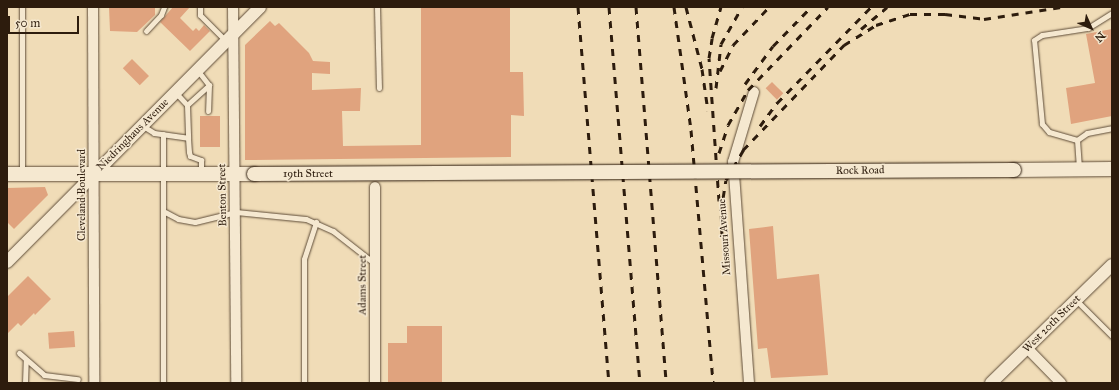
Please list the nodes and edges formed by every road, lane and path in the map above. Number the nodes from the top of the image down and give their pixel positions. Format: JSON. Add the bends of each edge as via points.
{"nodes":[{"id":1,"x":22,"y":7,"type":"edge"},
{"id":2,"x":93,"y":7,"type":"edge"},
{"id":3,"x":164,"y":7,"type":"edge"},
{"id":4,"x":200,"y":7,"type":"edge"},
{"id":5,"x":233,"y":7,"type":"edge"},
{"id":6,"x":260,"y":7,"type":"edge"},
{"id":7,"x":377,"y":7,"type":"edge"},
{"id":8,"x":1112,"y":13,"type":"edge"},
{"id":9,"x":146,"y":31,"type":"dead end"},
{"id":10,"x":229,"y":38,"type":"junction"},
{"id":11,"x":198,"y":70,"type":"junction"},
{"id":12,"x":209,"y":85,"type":"junction"},
{"id":13,"x":379,"y":88,"type":"dead end"},
{"id":14,"x":175,"y":92,"type":"junction"},
{"id":15,"x":754,"y":92,"type":"dead end"},
{"id":16,"x":187,"y":105,"type":"junction"},
{"id":17,"x":208,"y":111,"type":"dead end"},
{"id":18,"x":142,"y":126,"type":"junction"},
{"id":19,"x":1112,"y":128,"type":"edge"},
{"id":20,"x":163,"y":134,"type":"junction"},
{"id":21,"x":188,"y":138,"type":"junction"},
{"id":22,"x":1078,"y":140,"type":"junction"},
{"id":23,"x":1079,"y":169,"type":"junction"},
{"id":24,"x":1112,"y":169,"type":"edge"},
{"id":25,"x":7,"y":174,"type":"edge"},
{"id":26,"x":22,"y":174,"type":"junction"},
{"id":27,"x":165,"y":174,"type":"junction"},
{"id":28,"x":202,"y":174,"type":"junction"},
{"id":29,"x":235,"y":174,"type":"junction"},
{"id":30,"x":609,"y":174,"type":"joint"},
{"id":31,"x":94,"y":175,"type":"junction"},
{"id":32,"x":375,"y":187,"type":"dead end"},
{"id":33,"x":165,"y":212,"type":"junction"},
{"id":34,"x":236,"y":212,"type":"junction"},
{"id":35,"x":316,"y":222,"type":"junction"},
{"id":36,"x":7,"y":262,"type":"edge"},
{"id":37,"x":375,"y":263,"type":"junction"},
{"id":38,"x":1112,"y":264,"type":"edge"},
{"id":39,"x":1076,"y":300,"type":"junction"},
{"id":40,"x":1112,"y":336,"type":"edge"},
{"id":41,"x":1027,"y":348,"type":"junction"},
{"id":42,"x":19,"y":353,"type":"dead end"},
{"id":43,"x":26,"y":360,"type":"junction"},
{"id":44,"x":78,"y":379,"type":"dead end"},
{"id":45,"x":26,"y":383,"type":"edge"},
{"id":46,"x":94,"y":383,"type":"edge"},
{"id":47,"x":164,"y":383,"type":"edge"},
{"id":48,"x":236,"y":383,"type":"edge"},
{"id":49,"x":304,"y":383,"type":"edge"},
{"id":50,"x":375,"y":383,"type":"edge"},
{"id":51,"x":749,"y":383,"type":"edge"},
{"id":52,"x":991,"y":383,"type":"edge"},
{"id":53,"x":1061,"y":383,"type":"edge"}],
"edges":[{"from":1,"to":26,"type":"lane"},
{"from":2,"to":31,"type":"street","name":"Cleveland Boulevard"},
{"from":3,"to":9,"type":"lane","via":[[161,15]]},
{"from":4,"to":10,"type":"lane","via":[[200,15]]},
{"from":5,"to":10,"type":"street","name":"Benton Street"},
{"from":6,"to":10,"type":"street","name":"Niedringhaus Avenue"},
{"from":7,"to":13,"type":"lane"},
{"from":8,"to":22,"type":"lane","via":[[1088,28],[1042,35],[1034,40],[1042,124],[1049,132]]},
{"from":10,"to":11,"type":"street","name":"Niedringhaus Avenue"},
{"from":10,"to":29,"type":"street","name":"Benton Street"},
{"from":11,"to":12,"type":"lane"},
{"from":11,"to":14,"type":"street","name":"Niedringhaus Avenue"},
{"from":12,"to":16,"type":"lane"},
{"from":12,"to":17,"type":"lane"},
{"from":14,"to":16,"type":"lane"},
{"from":14,"to":18,"type":"street","name":"Niedringhaus Avenue"},
{"from":15,"to":51,"type":"street","name":"Missouri Avenue","via":[[733,162]]},
{"from":16,"to":21,"type":"lane"},
{"from":18,"to":20,"type":"lane","via":[[154,133]]},
{"from":18,"to":31,"type":"street","name":"Niedringhaus Avenue"},
{"from":19,"to":22,"type":"lane","via":[[1088,133]]},
{"from":20,"to":21,"type":"lane"},
{"from":20,"to":27,"type":"lane"},
{"from":21,"to":28,"type":"lane","via":[[190,156],[202,160]]},
{"from":22,"to":23,"type":"lane"},
{"from":23,"to":24,"type":"main road","name":"Rock Road"},
{"from":23,"to":30,"type":"main road","name":"Rock Road","bridge":true},
{"from":25,"to":26,"type":"main road","name":"19th Street"},
{"from":26,"to":31,"type":"main road","name":"19th Street"},
{"from":27,"to":28,"type":"main road","name":"19th Street"},
{"from":27,"to":31,"type":"main road","name":"19th Street"},
{"from":27,"to":33,"type":"lane"},
{"from":28,"to":29,"type":"main road","name":"19th Street"},
{"from":29,"to":30,"type":"main road","name":"19th Street","bridge":true},
{"from":29,"to":34,"type":"street","name":"Benton Street"},
{"from":31,"to":36,"type":"street","name":"Niedringhaus Avenue"},
{"from":31,"to":46,"type":"street","name":"Cleveland Boulevard"},
{"from":32,"to":37,"type":"street","name":"Adams Street"},
{"from":33,"to":34,"type":"lane","via":[[178,219],[195,222]]},
{"from":33,"to":47,"type":"lane"},
{"from":34,"to":35,"type":"lane","via":[[296,217]]},
{"from":34,"to":48,"type":"street","name":"Benton Street"},
{"from":35,"to":37,"type":"lane","via":[[333,231]]},
{"from":35,"to":49,"type":"lane","via":[[304,259]]},
{"from":37,"to":50,"type":"street","name":"Adams Street"},
{"from":38,"to":39,"type":"street","name":"West 20th Street"},
{"from":39,"to":40,"type":"lane"},
{"from":39,"to":41,"type":"street","name":"West 20th Street"},
{"from":41,"to":52,"type":"street","name":"West 20th Street"},
{"from":41,"to":53,"type":"street"},
{"from":42,"to":43,"type":"lane"},
{"from":43,"to":44,"type":"lane","via":[[44,375]]},
{"from":43,"to":45,"type":"lane"}]}
